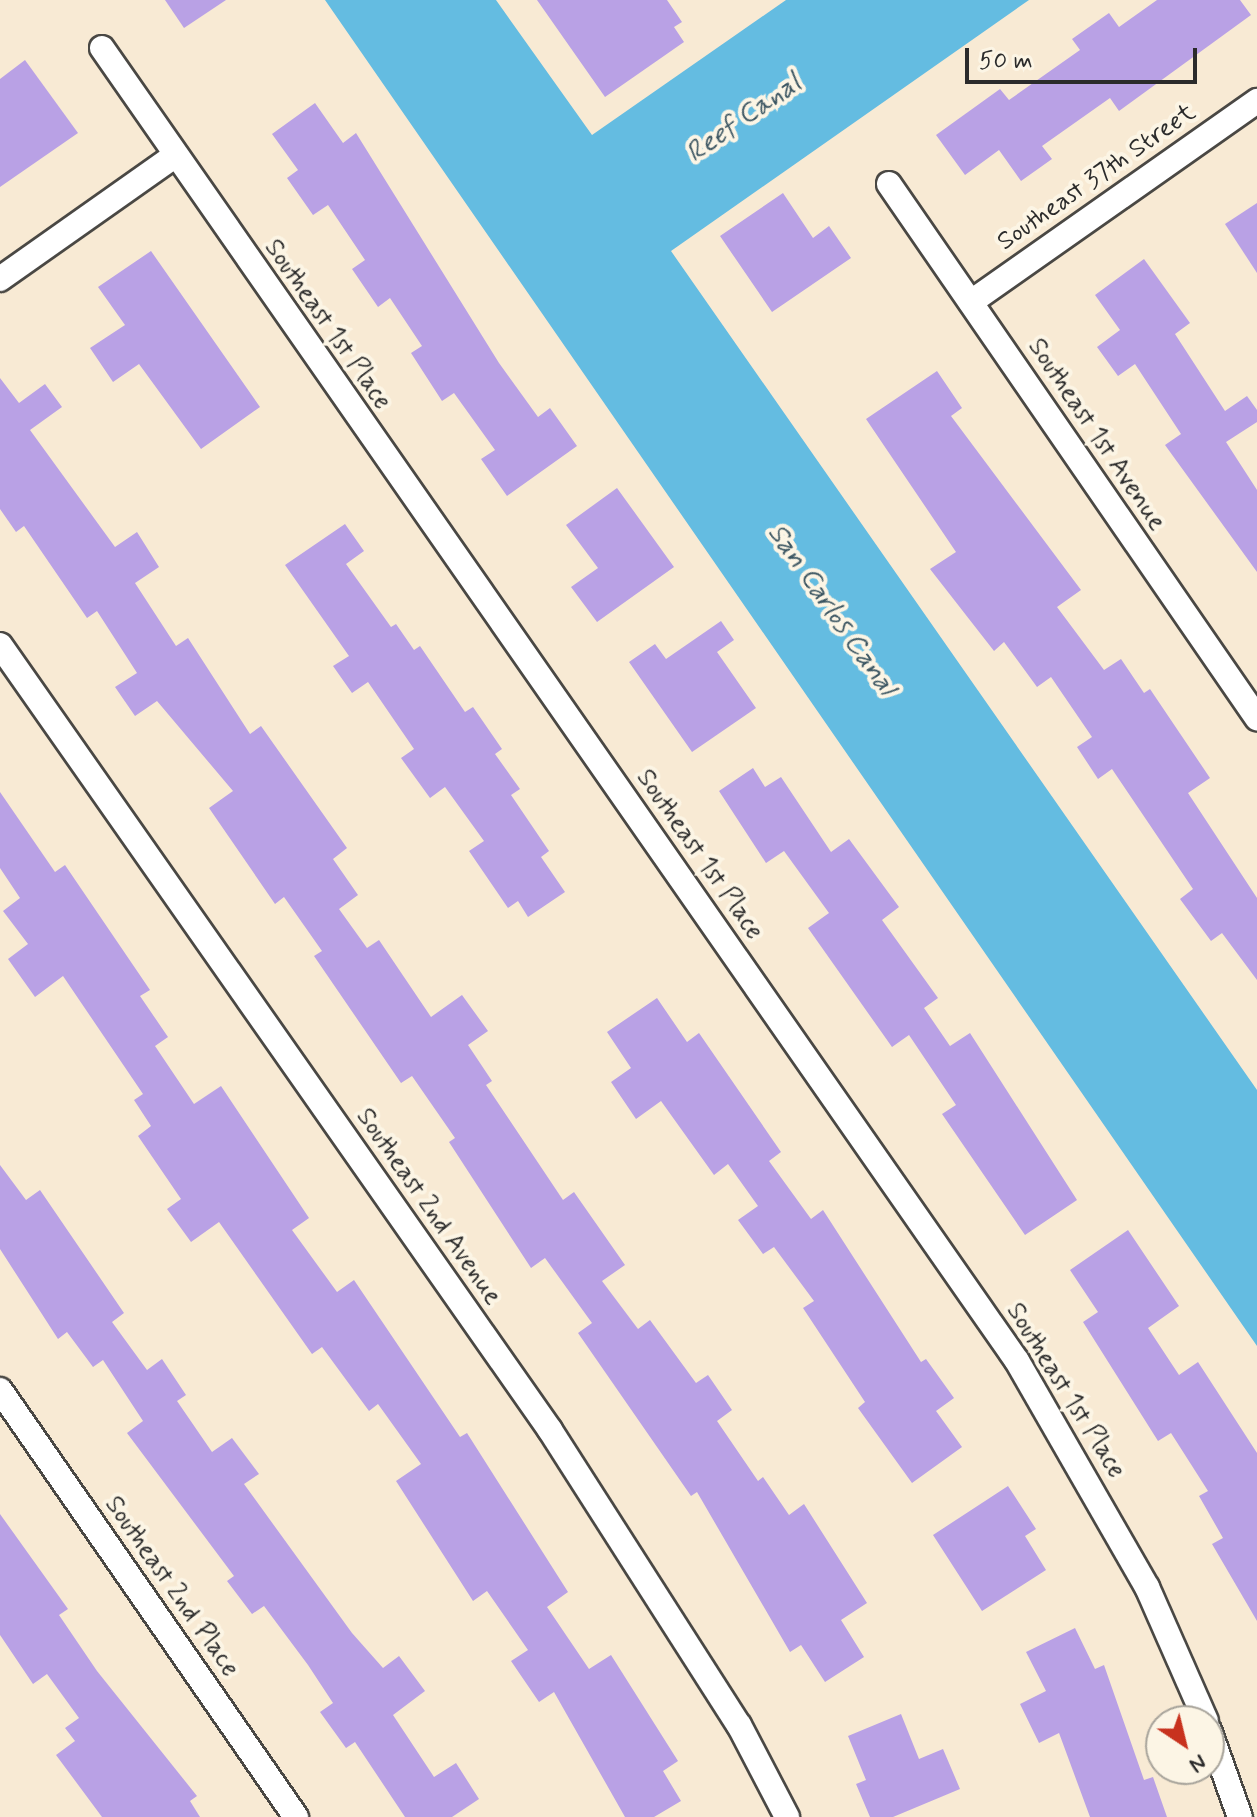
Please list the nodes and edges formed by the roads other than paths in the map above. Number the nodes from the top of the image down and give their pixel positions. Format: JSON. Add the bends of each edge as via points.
{"nodes":[{"id":1,"x":102,"y":48,"type":"dead end"},
{"id":2,"x":1257,"y":101,"type":"edge"},
{"id":3,"x":173,"y":157,"type":"junction"},
{"id":4,"x":889,"y":184,"type":"dead end"},
{"id":5,"x":0,"y":279,"type":"edge"},
{"id":6,"x":971,"y":302,"type":"junction"},
{"id":7,"x":0,"y":645,"type":"edge"},
{"id":8,"x":1257,"y":718,"type":"edge"},
{"id":9,"x":0,"y":1390,"type":"edge"},
{"id":10,"x":1199,"y":1705,"type":"edge"},
{"id":11,"x":1225,"y":1775,"type":"edge"},
{"id":12,"x":296,"y":1817,"type":"edge"},
{"id":13,"x":787,"y":1817,"type":"edge"},
{"id":14,"x":1240,"y":1817,"type":"edge"}],
"edges":[{"from":1,"to":3,"type":"street","name":"Southeast 1st Place"},
{"from":2,"to":6,"type":"street","name":"Southeast 37th Street"},
{"from":3,"to":5,"type":"street"},
{"from":3,"to":10,"type":"street","name":"Southeast 1st Place","via":[[1017,1361],[1147,1587]]},
{"from":4,"to":6,"type":"street","name":"Southeast 1st Avenue"},
{"from":6,"to":8,"type":"street","name":"Southeast 1st Avenue"},
{"from":7,"to":13,"type":"street","name":"Southeast 2nd Avenue","via":[[550,1430],[739,1725]]},
{"from":9,"to":12,"type":"street","name":"Southeast 2nd Place"},
{"from":11,"to":14,"type":"street"}]}
